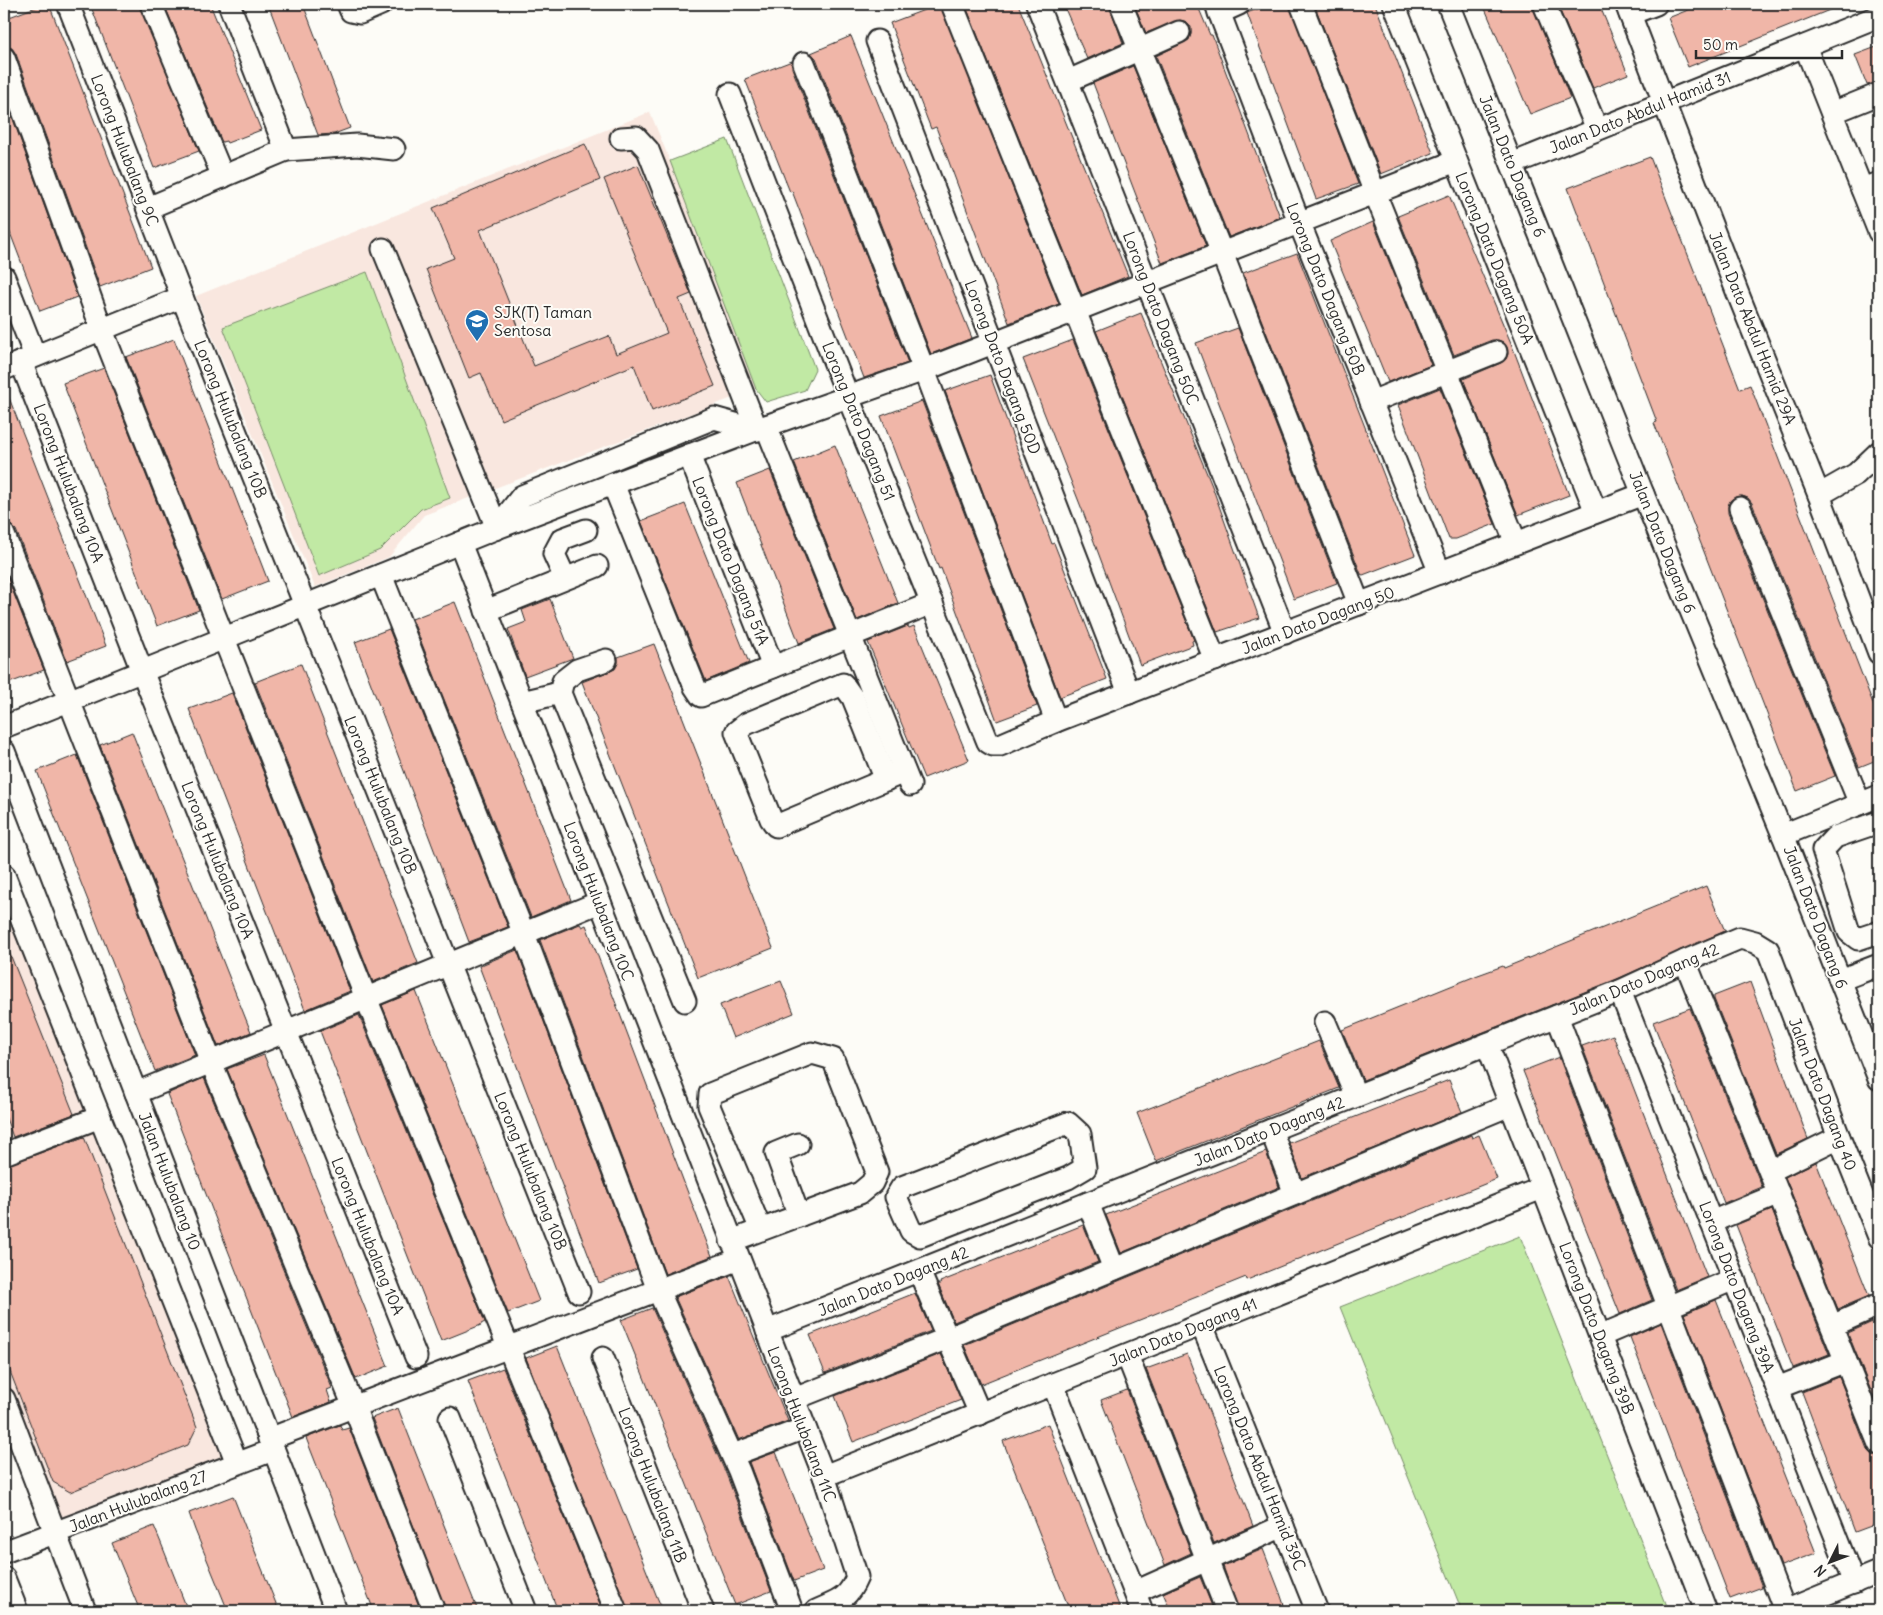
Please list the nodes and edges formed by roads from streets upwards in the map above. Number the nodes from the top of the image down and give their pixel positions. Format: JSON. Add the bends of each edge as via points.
{"nodes":[{"id":1,"x":68,"y":4,"type":"edge"},
{"id":2,"x":151,"y":4,"type":"edge"},
{"id":3,"x":229,"y":4,"type":"edge"},
{"id":4,"x":348,"y":4,"type":"edge"},
{"id":5,"x":381,"y":4,"type":"edge"},
{"id":6,"x":952,"y":4,"type":"edge"},
{"id":7,"x":1038,"y":4,"type":"edge"},
{"id":8,"x":1120,"y":4,"type":"edge"},
{"id":9,"x":1239,"y":4,"type":"edge"},
{"id":10,"x":1301,"y":4,"type":"edge"},
{"id":11,"x":1394,"y":4,"type":"edge"},
{"id":12,"x":1448,"y":4,"type":"edge"},
{"id":13,"x":1544,"y":4,"type":"edge"},
{"id":14,"x":1656,"y":4,"type":"edge"},
{"id":15,"x":1218,"y":8,"type":"edge"},
{"id":16,"x":1628,"y":9,"type":"edge"},
{"id":17,"x":1879,"y":16,"type":"edge"},
{"id":18,"x":1179,"y":32,"type":"dead end"},
{"id":19,"x":876,"y":41,"type":"dead end"},
{"id":20,"x":1805,"y":46,"type":"junction"},
{"id":21,"x":1139,"y":48,"type":"junction"},
{"id":22,"x":4,"y":58,"type":"edge"},
{"id":23,"x":804,"y":63,"type":"dead end"},
{"id":24,"x":1068,"y":81,"type":"junction"},
{"id":25,"x":730,"y":94,"type":"dead end"},
{"id":26,"x":1879,"y":94,"type":"edge"},
{"id":27,"x":1665,"y":102,"type":"junction"},
{"id":28,"x":1832,"y":113,"type":"junction"},
{"id":29,"x":1597,"y":129,"type":"junction"},
{"id":30,"x":621,"y":138,"type":"dead end"},
{"id":31,"x":394,"y":149,"type":"dead end"},
{"id":32,"x":286,"y":150,"type":"junction"},
{"id":33,"x":1456,"y":161,"type":"junction"},
{"id":34,"x":1512,"y":164,"type":"junction"},
{"id":35,"x":223,"y":177,"type":"junction"},
{"id":36,"x":1871,"y":186,"type":"edge"},
{"id":37,"x":1375,"y":193,"type":"junction"},
{"id":38,"x":148,"y":208,"type":"junction"},
{"id":39,"x":1300,"y":222,"type":"junction"},
{"id":40,"x":1879,"y":232,"type":"edge"},
{"id":41,"x":383,"y":249,"type":"dead end"},
{"id":42,"x":1222,"y":253,"type":"junction"},
{"id":43,"x":4,"y":277,"type":"edge"},
{"id":44,"x":1147,"y":282,"type":"junction"},
{"id":45,"x":182,"y":297,"type":"junction"},
{"id":46,"x":1075,"y":310,"type":"junction"},
{"id":47,"x":102,"y":330,"type":"junction"},
{"id":48,"x":994,"y":343,"type":"junction"},
{"id":49,"x":1496,"y":352,"type":"dead end"},
{"id":50,"x":20,"y":363,"type":"edge"},
{"id":51,"x":924,"y":370,"type":"junction"},
{"id":52,"x":1447,"y":372,"type":"junction"},
{"id":53,"x":848,"y":397,"type":"junction"},
{"id":54,"x":1371,"y":402,"type":"junction"},
{"id":55,"x":761,"y":428,"type":"junction"},
{"id":56,"x":1879,"y":452,"type":"edge"},
{"id":57,"x":689,"y":455,"type":"junction"},
{"id":58,"x":613,"y":484,"type":"junction"},
{"id":59,"x":1644,"y":494,"type":"junction"},
{"id":60,"x":1819,"y":495,"type":"junction"},
{"id":61,"x":1740,"y":508,"type":"dead end"},
{"id":62,"x":1596,"y":512,"type":"junction"},
{"id":63,"x":497,"y":528,"type":"junction"},
{"id":64,"x":586,"y":530,"type":"dead end"},
{"id":65,"x":4,"y":535,"type":"edge"},
{"id":66,"x":460,"y":543,"type":"junction"},
{"id":67,"x":1516,"y":543,"type":"junction"},
{"id":68,"x":597,"y":566,"type":"dead end"},
{"id":69,"x":1440,"y":573,"type":"junction"},
{"id":70,"x":382,"y":575,"type":"junction"},
{"id":71,"x":565,"y":578,"type":"junction"},
{"id":72,"x":932,"y":603,"type":"junction"},
{"id":73,"x":1359,"y":604,"type":"junction"},
{"id":74,"x":305,"y":606,"type":"junction"},
{"id":75,"x":486,"y":611,"type":"junction"},
{"id":76,"x":1876,"y":631,"type":"edge"},
{"id":77,"x":1285,"y":633,"type":"junction"},
{"id":78,"x":849,"y":636,"type":"junction"},
{"id":79,"x":224,"y":638,"type":"junction"},
{"id":80,"x":1879,"y":653,"type":"edge"},
{"id":81,"x":606,"y":660,"type":"dead end"},
{"id":82,"x":1215,"y":660,"type":"junction"},
{"id":83,"x":773,"y":667,"type":"junction"},
{"id":84,"x":142,"y":672,"type":"junction"},
{"id":85,"x":560,"y":693,"type":"junction"},
{"id":86,"x":1129,"y":693,"type":"junction"},
{"id":87,"x":68,"y":701,"type":"junction"},
{"id":88,"x":522,"y":702,"type":"junction"},
{"id":89,"x":1056,"y":721,"type":"junction"},
{"id":90,"x":4,"y":727,"type":"edge"},
{"id":91,"x":993,"y":744,"type":"joint"},
{"id":92,"x":4,"y":751,"type":"edge"},
{"id":93,"x":900,"y":779,"type":"junction"},
{"id":94,"x":1870,"y":800,"type":"edge"},
{"id":95,"x":1879,"y":822,"type":"edge"},
{"id":96,"x":1783,"y":835,"type":"junction"},
{"id":97,"x":4,"y":875,"type":"edge"},
{"id":98,"x":600,"y":902,"type":"junction"},
{"id":99,"x":1879,"y":932,"type":"edge"},
{"id":100,"x":524,"y":934,"type":"junction"},
{"id":101,"x":1768,"y":950,"type":"joint"},
{"id":102,"x":1685,"y":961,"type":"junction"},
{"id":103,"x":448,"y":965,"type":"junction"},
{"id":104,"x":1879,"y":965,"type":"edge"},
{"id":105,"x":1840,"y":980,"type":"junction"},
{"id":106,"x":1620,"y":991,"type":"junction"},
{"id":107,"x":366,"y":998,"type":"junction"},
{"id":108,"x":685,"y":1001,"type":"dead end"},
{"id":109,"x":1557,"y":1016,"type":"junction"},
{"id":110,"x":1325,"y":1022,"type":"dead end"},
{"id":111,"x":286,"y":1031,"type":"junction"},
{"id":112,"x":1487,"y":1044,"type":"junction"},
{"id":113,"x":211,"y":1062,"type":"junction"},
{"id":114,"x":1879,"y":1080,"type":"edge"},
{"id":115,"x":136,"y":1093,"type":"junction"},
{"id":116,"x":1356,"y":1096,"type":"junction"},
{"id":117,"x":1510,"y":1105,"type":"junction"},
{"id":118,"x":100,"y":1118,"type":"junction"},
{"id":119,"x":1271,"y":1130,"type":"junction"},
{"id":120,"x":1839,"y":1137,"type":"junction"},
{"id":121,"x":798,"y":1144,"type":"dead end"},
{"id":122,"x":4,"y":1154,"type":"edge"},
{"id":123,"x":1085,"y":1168,"type":"junction"},
{"id":124,"x":1770,"y":1171,"type":"junction"},
{"id":125,"x":1542,"y":1188,"type":"junction"},
{"id":126,"x":1296,"y":1194,"type":"junction"},
{"id":127,"x":1779,"y":1194,"type":"junction"},
{"id":128,"x":1091,"y":1202,"type":"junction"},
{"id":129,"x":800,"y":1216,"type":"junction"},
{"id":130,"x":1711,"y":1222,"type":"junction"},
{"id":131,"x":761,"y":1230,"type":"junction"},
{"id":132,"x":1879,"y":1237,"type":"edge"},
{"id":133,"x":735,"y":1250,"type":"junction"},
{"id":134,"x":1114,"y":1269,"type":"junction"},
{"id":135,"x":919,"y":1271,"type":"junction"},
{"id":136,"x":1734,"y":1279,"type":"junction"},
{"id":137,"x":658,"y":1290,"type":"junction"},
{"id":138,"x":579,"y":1292,"type":"dead end"},
{"id":139,"x":1879,"y":1305,"type":"edge"},
{"id":140,"x":1668,"y":1307,"type":"junction"},
{"id":141,"x":1202,"y":1325,"type":"junction"},
{"id":142,"x":1832,"y":1326,"type":"junction"},
{"id":143,"x":767,"y":1331,"type":"junction"},
{"id":144,"x":1600,"y":1336,"type":"junction"},
{"id":145,"x":948,"y":1338,"type":"junction"},
{"id":146,"x":507,"y":1348,"type":"junction"},
{"id":147,"x":1127,"y":1355,"type":"junction"},
{"id":148,"x":416,"y":1357,"type":"dead end"},
{"id":149,"x":604,"y":1358,"type":"dead end"},
{"id":150,"x":1846,"y":1361,"type":"junction"},
{"id":151,"x":1053,"y":1384,"type":"junction"},
{"id":152,"x":1777,"y":1388,"type":"junction"},
{"id":153,"x":4,"y":1399,"type":"edge"},
{"id":154,"x":794,"y":1399,"type":"junction"},
{"id":155,"x":354,"y":1406,"type":"junction"},
{"id":156,"x":980,"y":1414,"type":"junction"},
{"id":157,"x":450,"y":1418,"type":"dead end"},
{"id":158,"x":805,"y":1428,"type":"junction"},
{"id":159,"x":1879,"y":1444,"type":"edge"},
{"id":160,"x":271,"y":1445,"type":"junction"},
{"id":161,"x":733,"y":1456,"type":"junction"},
{"id":162,"x":237,"y":1463,"type":"junction"},
{"id":163,"x":824,"y":1476,"type":"junction"},
{"id":164,"x":1283,"y":1526,"type":"junction"},
{"id":165,"x":56,"y":1532,"type":"junction"},
{"id":166,"x":4,"y":1552,"type":"edge"},
{"id":167,"x":1208,"y":1559,"type":"junction"},
{"id":168,"x":1879,"y":1572,"type":"edge"},
{"id":169,"x":4,"y":1578,"type":"edge"},
{"id":170,"x":1854,"y":1583,"type":"junction"},
{"id":171,"x":1138,"y":1602,"type":"edge"},
{"id":172,"x":17,"y":1611,"type":"edge"},
{"id":173,"x":85,"y":1611,"type":"edge"},
{"id":174,"x":336,"y":1611,"type":"edge"},
{"id":175,"x":434,"y":1611,"type":"edge"},
{"id":176,"x":526,"y":1611,"type":"edge"},
{"id":177,"x":616,"y":1611,"type":"edge"},
{"id":178,"x":703,"y":1611,"type":"edge"},
{"id":179,"x":792,"y":1611,"type":"edge"},
{"id":180,"x":816,"y":1611,"type":"edge"},
{"id":181,"x":1227,"y":1611,"type":"edge"},
{"id":182,"x":1317,"y":1611,"type":"edge"},
{"id":183,"x":1706,"y":1611,"type":"edge"},
{"id":184,"x":1785,"y":1611,"type":"edge"}],
"edges":[{"from":1,"to":38,"type":"street","name":"Lorong Hulubalang 9C"},
{"from":2,"to":35,"type":"street"},
{"from":3,"to":32,"type":"street"},
{"from":4,"to":5,"type":"street","via":[[351,11],[360,13]]},
{"from":6,"to":46,"type":"street"},
{"from":7,"to":24,"type":"street","name":"Lorong Dato Dagang 50C"},
{"from":8,"to":21,"type":"street"},
{"from":9,"to":15,"type":"street"},
{"from":10,"to":37,"type":"street"},
{"from":11,"to":33,"type":"street","name":"Lorong Dato Dagang 50A"},
{"from":12,"to":34,"type":"street","name":"Jalan Dato Dagang 6"},
{"from":13,"to":29,"type":"street"},
{"from":14,"to":16,"type":"street"},
{"from":15,"to":39,"type":"street","name":"Lorong Dato Dagang 50B"},
{"from":16,"to":27,"type":"street","name":"Jalan Dato Abdul Hamid 29A"},
{"from":17,"to":20,"type":"street","name":"Jalan Dato Abdul Hamid 31"},
{"from":18,"to":21,"type":"street"},
{"from":19,"to":48,"type":"street","name":"Lorong Dato Dagang 50D"},
{"from":20,"to":27,"type":"street","name":"Jalan Dato Abdul Hamid 31"},
{"from":20,"to":28,"type":"street"},
{"from":21,"to":24,"type":"street"},
{"from":21,"to":42,"type":"street"},
{"from":22,"to":47,"type":"street"},
{"from":23,"to":51,"type":"street"},
{"from":24,"to":44,"type":"street","name":"Lorong Dato Dagang 50C"},
{"from":25,"to":53,"type":"street","name":"Lorong Dato Dagang 51"},
{"from":26,"to":28,"type":"street"},
{"from":27,"to":29,"type":"street","name":"Jalan Dato Abdul Hamid 31"},
{"from":27,"to":60,"type":"street","name":"Jalan Dato Abdul Hamid 29A"},
{"from":28,"to":36,"type":"street"},
{"from":29,"to":34,"type":"street","name":"Jalan Dato Abdul Hamid 31"},
{"from":30,"to":55,"type":"street","via":[[636,137],[648,150]]},
{"from":31,"to":32,"type":"street","via":[[357,145]]},
{"from":32,"to":35,"type":"street"},
{"from":33,"to":37,"type":"street"},
{"from":33,"to":62,"type":"street","name":"Lorong Dato Dagang 50A"},
{"from":34,"to":59,"type":"street","name":"Jalan Dato Dagang 6"},
{"from":35,"to":38,"type":"street"},
{"from":36,"to":40,"type":"street"},
{"from":37,"to":39,"type":"street"},
{"from":37,"to":52,"type":"street"},
{"from":38,"to":45,"type":"street","name":"Lorong Hulubalang 9C"},
{"from":39,"to":42,"type":"street"},
{"from":39,"to":54,"type":"street","name":"Lorong Dato Dagang 50B"},
{"from":41,"to":63,"type":"street"},
{"from":42,"to":44,"type":"street"},
{"from":42,"to":73,"type":"street"},
{"from":43,"to":50,"type":"street","name":"Lorong Hulubalang 10A"},
{"from":44,"to":46,"type":"street"},
{"from":44,"to":77,"type":"street","name":"Lorong Dato Dagang 50C"},
{"from":45,"to":47,"type":"street"},
{"from":45,"to":74,"type":"street","name":"Lorong Hulubalang 10B"},
{"from":46,"to":48,"type":"street"},
{"from":46,"to":82,"type":"street"},
{"from":47,"to":50,"type":"street"},
{"from":47,"to":79,"type":"street"},
{"from":48,"to":51,"type":"street"},
{"from":48,"to":86,"type":"street","name":"Lorong Dato Dagang 50D"},
{"from":49,"to":52,"type":"street"},
{"from":50,"to":84,"type":"street","name":"Lorong Hulubalang 10A"},
{"from":51,"to":53,"type":"street"},
{"from":51,"to":89,"type":"street"},
{"from":52,"to":54,"type":"street"},
{"from":52,"to":67,"type":"street"},
{"from":53,"to":55,"type":"street"},
{"from":53,"to":72,"type":"street","name":"Lorong Dato Dagang 51"},
{"from":54,"to":69,"type":"street","name":"Lorong Dato Dagang 50B"},
{"from":55,"to":57,"type":"street"},
{"from":55,"to":63,"type":"street","via":[[714,418],[522,496]]},
{"from":55,"to":78,"type":"street"},
{"from":56,"to":60,"type":"street","via":[[1856,474]]},
{"from":57,"to":58,"type":"street"},
{"from":57,"to":83,"type":"street","name":"Lorong Dato Dagang 51A"},
{"from":58,"to":63,"type":"street"},
{"from":58,"to":83,"type":"street","via":[[695,687],[702,696]]},
{"from":59,"to":62,"type":"street","name":"Jalan Dato Dagang 50"},
{"from":59,"to":96,"type":"street","name":"Jalan Dato Dagang 6"},
{"from":60,"to":76,"type":"street","name":"Jalan Dato Abdul Hamid 29A"},
{"from":61,"to":94,"type":"street"},
{"from":62,"to":67,"type":"street","name":"Jalan Dato Dagang 50"},
{"from":63,"to":66,"type":"street"},
{"from":64,"to":71,"type":"street","via":[[562,539],[554,554]]},
{"from":65,"to":87,"type":"street"},
{"from":66,"to":70,"type":"street"},
{"from":66,"to":75,"type":"street","name":"Lorong Hulubalang 10C"},
{"from":67,"to":69,"type":"street","name":"Jalan Dato Dagang 50"},
{"from":68,"to":71,"type":"street"},
{"from":69,"to":73,"type":"street","name":"Jalan Dato Dagang 50"},
{"from":70,"to":74,"type":"street"},
{"from":70,"to":100,"type":"street"},
{"from":71,"to":75,"type":"street"},
{"from":72,"to":78,"type":"street"},
{"from":72,"to":91,"type":"street","name":"Lorong Dato Dagang 51","via":[[988,742]]},
{"from":73,"to":77,"type":"street","name":"Jalan Dato Dagang 50"},
{"from":74,"to":79,"type":"street"},
{"from":74,"to":103,"type":"street","name":"Lorong Hulubalang 10B"},
{"from":75,"to":88,"type":"street","name":"Lorong Hulubalang 10C"},
{"from":76,"to":80,"type":"street","name":"Jalan Dato Abdul Hamid 29A"},
{"from":77,"to":82,"type":"street","name":"Jalan Dato Dagang 50"},
{"from":78,"to":83,"type":"street"},
{"from":78,"to":93,"type":"street"},
{"from":79,"to":84,"type":"street"},
{"from":79,"to":107,"type":"street"},
{"from":81,"to":85,"type":"street","via":[[577,670],[563,681]]},
{"from":82,"to":86,"type":"street","name":"Jalan Dato Dagang 50"},
{"from":84,"to":87,"type":"street"},
{"from":84,"to":111,"type":"street","name":"Lorong Hulubalang 10A"},
{"from":85,"to":88,"type":"street"},
{"from":85,"to":108,"type":"street"},
{"from":86,"to":89,"type":"street","name":"Jalan Dato Dagang 50"},
{"from":87,"to":90,"type":"street"},
{"from":87,"to":113,"type":"street"},
{"from":88,"to":98,"type":"street","name":"Lorong Hulubalang 10C"},
{"from":89,"to":91,"type":"street","name":"Jalan Dato Dagang 50","via":[[1000,745]]},
{"from":92,"to":115,"type":"street","name":"Jalan Hulubalang 10"},
{"from":93,"to":93,"type":"street","via":[[776,826],[736,732],[746,724],[842,684]]},
{"from":94,"to":96,"type":"street"},
{"from":95,"to":99,"type":"street","via":[[1835,837],[1823,850],[1849,932],[1858,939]]},
{"from":96,"to":105,"type":"street","name":"Jalan Dato Dagang 6"},
{"from":97,"to":118,"type":"street"},
{"from":98,"to":100,"type":"street"},
{"from":98,"to":133,"type":"street","name":"Lorong Hulubalang 10C"},
{"from":100,"to":103,"type":"street"},
{"from":100,"to":137,"type":"street"},
{"from":101,"to":102,"type":"street","name":"Jalan Dato Dagang 42","via":[[1740,938]]},
{"from":101,"to":120,"type":"street","name":"Jalan Dato Dagang 40"},
{"from":102,"to":106,"type":"street","name":"Jalan Dato Dagang 42"},
{"from":102,"to":124,"type":"street"},
{"from":103,"to":107,"type":"street"},
{"from":103,"to":138,"type":"street","name":"Lorong Hulubalang 10B"},
{"from":104,"to":105,"type":"street"},
{"from":105,"to":114,"type":"street","name":"Jalan Dato Dagang 6"},
{"from":106,"to":109,"type":"street","name":"Jalan Dato Dagang 42"},
{"from":106,"to":130,"type":"street","name":"Lorong Dato Dagang 39A"},
{"from":107,"to":111,"type":"street"},
{"from":107,"to":146,"type":"street"},
{"from":109,"to":112,"type":"street","name":"Jalan Dato Dagang 42"},
{"from":109,"to":140,"type":"street"},
{"from":110,"to":116,"type":"street"},
{"from":111,"to":113,"type":"street"},
{"from":111,"to":148,"type":"street","name":"Lorong Hulubalang 10A"},
{"from":112,"to":116,"type":"street","name":"Jalan Dato Dagang 42"},
{"from":112,"to":117,"type":"street","name":"Lorong Dato Dagang 39B"},
{"from":113,"to":115,"type":"street"},
{"from":113,"to":155,"type":"street"},
{"from":115,"to":160,"type":"street","name":"Jalan Hulubalang 10"},
{"from":116,"to":119,"type":"street","name":"Jalan Dato Dagang 42"},
{"from":117,"to":125,"type":"street","name":"Lorong Dato Dagang 39B"},
{"from":117,"to":126,"type":"street"},
{"from":118,"to":122,"type":"street"},
{"from":118,"to":162,"type":"street"},
{"from":119,"to":126,"type":"street"},
{"from":119,"to":128,"type":"street","name":"Jalan Dato Dagang 42"},
{"from":120,"to":124,"type":"street"},
{"from":120,"to":132,"type":"street","name":"Jalan Dato Dagang 40"},
{"from":121,"to":129,"type":"street","via":[[776,1153]]},
{"from":123,"to":123,"type":"street","via":[[1068,1178],[920,1236],[912,1232],[896,1198],[902,1187],[1068,1123],[1080,1134]]},
{"from":123,"to":128,"type":"street"},
{"from":124,"to":127,"type":"street"},
{"from":125,"to":141,"type":"street","name":"Jalan Dato Dagang 41"},
{"from":125,"to":144,"type":"street","name":"Lorong Dato Dagang 39B"},
{"from":126,"to":134,"type":"street"},
{"from":127,"to":130,"type":"street"},
{"from":127,"to":142,"type":"street"},
{"from":128,"to":134,"type":"street"},
{"from":128,"to":135,"type":"street","name":"Jalan Dato Dagang 42"},
{"from":129,"to":131,"type":"street","name":"Jalan Hulubalang 27"},
{"from":129,"to":131,"type":"street","name":"Jalan Hulubalang 27","via":[[860,1193],[872,1184],[877,1172],[833,1059],[812,1053],[710,1094],[709,1106]]},
{"from":130,"to":136,"type":"street","name":"Lorong Dato Dagang 39A"},
{"from":131,"to":133,"type":"street","name":"Jalan Hulubalang 27"},
{"from":133,"to":137,"type":"street","name":"Jalan Hulubalang 27"},
{"from":133,"to":143,"type":"street","name":"Lorong Hulubalang 11C"},
{"from":134,"to":145,"type":"street"},
{"from":135,"to":143,"type":"street","name":"Jalan Dato Dagang 42"},
{"from":135,"to":145,"type":"street"},
{"from":136,"to":140,"type":"street"},
{"from":136,"to":152,"type":"street","name":"Lorong Dato Dagang 39A"},
{"from":137,"to":146,"type":"street","name":"Jalan Hulubalang 27"},
{"from":137,"to":161,"type":"street"},
{"from":139,"to":142,"type":"street"},
{"from":140,"to":144,"type":"street"},
{"from":140,"to":184,"type":"street"},
{"from":141,"to":147,"type":"street","name":"Jalan Dato Dagang 41"},
{"from":141,"to":164,"type":"street","name":"Lorong Dato Abdul Hamid 39C"},
{"from":142,"to":150,"type":"street"},
{"from":143,"to":154,"type":"street","name":"Lorong Hulubalang 11C"},
{"from":144,"to":183,"type":"street","name":"Lorong Dato Dagang 39B"},
{"from":145,"to":154,"type":"street"},
{"from":145,"to":156,"type":"street"},
{"from":146,"to":155,"type":"street","name":"Jalan Hulubalang 27"},
{"from":146,"to":177,"type":"street"},
{"from":147,"to":151,"type":"street","name":"Jalan Dato Dagang 41"},
{"from":147,"to":167,"type":"street"},
{"from":149,"to":178,"type":"street","name":"Lorong Hulubalang 11B"},
{"from":150,"to":152,"type":"street"},
{"from":150,"to":159,"type":"street"},
{"from":151,"to":156,"type":"street","name":"Jalan Dato Dagang 41"},
{"from":151,"to":171,"type":"street"},
{"from":152,"to":170,"type":"street","name":"Lorong Dato Dagang 39A"},
{"from":153,"to":165,"type":"street"},
{"from":154,"to":158,"type":"street","name":"Lorong Hulubalang 11C"},
{"from":155,"to":160,"type":"street","name":"Jalan Hulubalang 27"},
{"from":155,"to":175,"type":"street"},
{"from":156,"to":163,"type":"street","name":"Jalan Dato Dagang 41"},
{"from":157,"to":176,"type":"street"},
{"from":158,"to":161,"type":"street"},
{"from":158,"to":163,"type":"street","name":"Lorong Hulubalang 11C"},
{"from":160,"to":162,"type":"street","name":"Jalan Hulubalang 27"},
{"from":160,"to":174,"type":"street","name":"Jalan Hulubalang 10"},
{"from":161,"to":179,"type":"street"},
{"from":162,"to":165,"type":"street","name":"Jalan Hulubalang 27"},
{"from":163,"to":180,"type":"street","name":"Lorong Hulubalang 11C","via":[[857,1577],[852,1591],[844,1598]]},
{"from":164,"to":167,"type":"street"},
{"from":164,"to":182,"type":"street","name":"Lorong Dato Abdul Hamid 39C"},
{"from":165,"to":166,"type":"street","name":"Jalan Hulubalang 27"},
{"from":165,"to":173,"type":"street"},
{"from":167,"to":171,"type":"street"},
{"from":167,"to":181,"type":"street"},
{"from":168,"to":170,"type":"street"},
{"from":169,"to":172,"type":"street"},
{"from":170,"to":184,"type":"street"}]}
